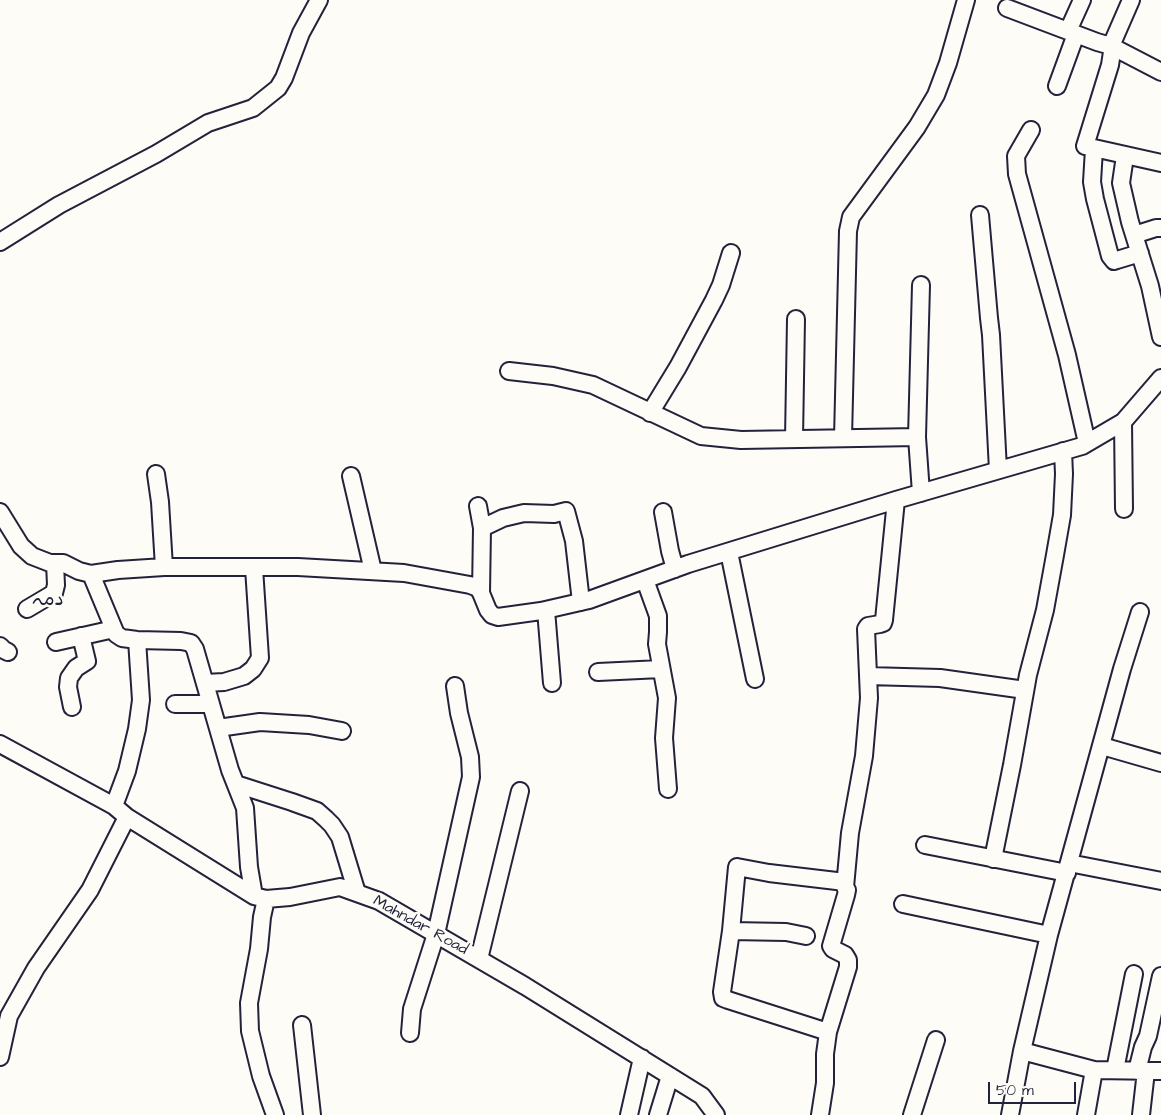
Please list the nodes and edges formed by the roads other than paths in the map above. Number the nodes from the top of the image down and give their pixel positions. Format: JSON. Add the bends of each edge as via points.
{"nodes":[{"id":1,"x":318,"y":0,"type":"edge"},
{"id":2,"x":966,"y":0,"type":"edge"},
{"id":3,"x":1082,"y":0,"type":"edge"},
{"id":4,"x":1131,"y":0,"type":"edge"},
{"id":5,"x":1007,"y":8,"type":"dead end"},
{"id":6,"x":1072,"y":32,"type":"junction"},
{"id":7,"x":1111,"y":46,"type":"junction"},
{"id":8,"x":1161,"y":72,"type":"edge"},
{"id":9,"x":1057,"y":86,"type":"dead end"},
{"id":10,"x":1031,"y":130,"type":"dead end"},
{"id":11,"x":1094,"y":148,"type":"junction"},
{"id":12,"x":1125,"y":156,"type":"junction"},
{"id":13,"x":1161,"y":163,"type":"edge"},
{"id":14,"x":980,"y":215,"type":"dead end"},
{"id":15,"x":1161,"y":228,"type":"edge"},
{"id":16,"x":1134,"y":235,"type":"junction"},
{"id":17,"x":0,"y":242,"type":"edge"},
{"id":18,"x":731,"y":253,"type":"dead end"},
{"id":19,"x":1140,"y":254,"type":"junction"},
{"id":20,"x":921,"y":285,"type":"dead end"},
{"id":21,"x":1156,"y":291,"type":"edge"},
{"id":22,"x":796,"y":319,"type":"dead end"},
{"id":23,"x":1161,"y":337,"type":"edge"},
{"id":24,"x":509,"y":371,"type":"dead end"},
{"id":25,"x":1161,"y":378,"type":"edge"},
{"id":26,"x":650,"y":413,"type":"junction"},
{"id":27,"x":1123,"y":422,"type":"junction"},
{"id":28,"x":917,"y":437,"type":"junction"},
{"id":29,"x":843,"y":438,"type":"junction"},
{"id":30,"x":794,"y":439,"type":"junction"},
{"id":31,"x":1087,"y":443,"type":"junction"},
{"id":32,"x":1062,"y":451,"type":"junction"},
{"id":33,"x":998,"y":470,"type":"junction"},
{"id":34,"x":156,"y":474,"type":"dead end"},
{"id":35,"x":351,"y":476,"type":"dead end"},
{"id":36,"x":921,"y":494,"type":"junction"},
{"id":37,"x":896,"y":500,"type":"junction"},
{"id":38,"x":478,"y":506,"type":"dead end"},
{"id":39,"x":1124,"y":509,"type":"dead end"},
{"id":40,"x":0,"y":512,"type":"edge"},
{"id":41,"x":663,"y":512,"type":"dead end"},
{"id":42,"x":482,"y":528,"type":"junction"},
{"id":43,"x":728,"y":552,"type":"junction"},
{"id":44,"x":55,"y":563,"type":"junction"},
{"id":45,"x":164,"y":567,"type":"junction"},
{"id":46,"x":254,"y":568,"type":"junction"},
{"id":47,"x":675,"y":569,"type":"junction"},
{"id":48,"x":373,"y":571,"type":"junction"},
{"id":49,"x":91,"y":574,"type":"junction"},
{"id":50,"x":645,"y":580,"type":"junction"},
{"id":51,"x":481,"y":593,"type":"junction"},
{"id":52,"x":581,"y":602,"type":"junction"},
{"id":53,"x":27,"y":610,"type":"dead end"},
{"id":54,"x":546,"y":610,"type":"junction"},
{"id":55,"x":1140,"y":612,"type":"dead end"},
{"id":56,"x":114,"y":629,"type":"junction"},
{"id":57,"x":82,"y":636,"type":"junction"},
{"id":58,"x":137,"y":640,"type":"junction"},
{"id":59,"x":56,"y":642,"type":"dead end"},
{"id":60,"x":661,"y":669,"type":"junction"},
{"id":61,"x":598,"y":672,"type":"dead end"},
{"id":62,"x":868,"y":676,"type":"junction"},
{"id":63,"x":755,"y":680,"type":"dead end"},
{"id":64,"x":552,"y":683,"type":"dead end"},
{"id":65,"x":205,"y":684,"type":"junction"},
{"id":66,"x":455,"y":686,"type":"dead end"},
{"id":67,"x":1025,"y":690,"type":"junction"},
{"id":68,"x":175,"y":704,"type":"dead end"},
{"id":69,"x":211,"y":704,"type":"junction"},
{"id":70,"x":72,"y":707,"type":"dead end"},
{"id":71,"x":218,"y":728,"type":"junction"},
{"id":72,"x":342,"y":731,"type":"dead end"},
{"id":73,"x":0,"y":744,"type":"edge"},
{"id":74,"x":1102,"y":746,"type":"junction"},
{"id":75,"x":1161,"y":763,"type":"edge"},
{"id":76,"x":236,"y":784,"type":"junction"},
{"id":77,"x":668,"y":789,"type":"dead end"},
{"id":78,"x":520,"y":791,"type":"dead end"},
{"id":79,"x":114,"y":806,"type":"junction"},
{"id":80,"x":127,"y":817,"type":"junction"},
{"id":81,"x":925,"y":845,"type":"dead end"},
{"id":82,"x":993,"y":859,"type":"junction"},
{"id":83,"x":1068,"y":868,"type":"junction"},
{"id":84,"x":1161,"y":881,"type":"edge"},
{"id":85,"x":845,"y":882,"type":"junction"},
{"id":86,"x":357,"y":893,"type":"junction"},
{"id":87,"x":260,"y":897,"type":"junction"},
{"id":88,"x":904,"y":904,"type":"dead end"},
{"id":89,"x":731,"y":931,"type":"junction"},
{"id":90,"x":436,"y":934,"type":"junction"},
{"id":91,"x":1049,"y":934,"type":"junction"},
{"id":92,"x":806,"y":936,"type":"dead end"},
{"id":93,"x":479,"y":959,"type":"junction"},
{"id":94,"x":1134,"y":974,"type":"dead end"},
{"id":95,"x":1161,"y":976,"type":"edge"},
{"id":96,"x":302,"y":1025,"type":"dead end"},
{"id":97,"x":828,"y":1032,"type":"junction"},
{"id":98,"x":410,"y":1033,"type":"dead end"},
{"id":99,"x":936,"y":1040,"type":"dead end"},
{"id":100,"x":1022,"y":1051,"type":"junction"},
{"id":101,"x":0,"y":1057,"type":"edge"},
{"id":102,"x":642,"y":1058,"type":"junction"},
{"id":103,"x":1094,"y":1070,"type":"junction"},
{"id":104,"x":1115,"y":1070,"type":"junction"},
{"id":105,"x":1148,"y":1071,"type":"edge"},
{"id":106,"x":670,"y":1076,"type":"junction"},
{"id":107,"x":275,"y":1115,"type":"edge"},
{"id":108,"x":312,"y":1115,"type":"edge"},
{"id":109,"x":628,"y":1115,"type":"edge"},
{"id":110,"x":658,"y":1115,"type":"edge"},
{"id":111,"x":716,"y":1115,"type":"edge"},
{"id":112,"x":820,"y":1115,"type":"edge"},
{"id":113,"x":912,"y":1115,"type":"edge"},
{"id":114,"x":1010,"y":1115,"type":"edge"},
{"id":115,"x":1086,"y":1115,"type":"edge"},
{"id":116,"x":1141,"y":1115,"type":"edge"}],
"edges":[{"from":1,"to":17,"type":"street","via":[[284,78],[260,104],[208,123],[59,204]]},
{"from":2,"to":29,"type":"street","via":[[936,95],[917,127],[851,217]]},
{"from":3,"to":6,"type":"street"},
{"from":4,"to":7,"type":"street"},
{"from":5,"to":6,"type":"street"},
{"from":6,"to":7,"type":"street"},
{"from":6,"to":9,"type":"street"},
{"from":7,"to":8,"type":"street"},
{"from":7,"to":11,"type":"street","via":[[1110,65],[1085,146]]},
{"from":10,"to":31,"type":"street","via":[[1016,156],[1017,174]]},
{"from":11,"to":12,"type":"street"},
{"from":11,"to":19,"type":"street","via":[[1092,182],[1110,256],[1114,261]]},
{"from":12,"to":13,"type":"street"},
{"from":12,"to":16,"type":"street","via":[[1121,183]]},
{"from":14,"to":33,"type":"street","via":[[991,335]]},
{"from":15,"to":16,"type":"street"},
{"from":16,"to":19,"type":"street"},
{"from":18,"to":26,"type":"street","via":[[714,300]]},
{"from":19,"to":21,"type":"street"},
{"from":20,"to":28,"type":"street"},
{"from":21,"to":23,"type":"street"},
{"from":22,"to":30,"type":"street"},
{"from":24,"to":26,"type":"street","via":[[593,385]]},
{"from":25,"to":27,"type":"street"},
{"from":26,"to":30,"type":"street","via":[[701,436],[740,440]]},
{"from":27,"to":31,"type":"street"},
{"from":27,"to":39,"type":"street"},
{"from":28,"to":29,"type":"street"},
{"from":28,"to":36,"type":"street"},
{"from":29,"to":30,"type":"street"},
{"from":31,"to":32,"type":"street"},
{"from":32,"to":33,"type":"street"},
{"from":32,"to":67,"type":"street","via":[[1064,474],[1060,523],[1045,610]]},
{"from":33,"to":36,"type":"street"},
{"from":34,"to":45,"type":"street"},
{"from":35,"to":48,"type":"street"},
{"from":36,"to":37,"type":"street"},
{"from":37,"to":43,"type":"street"},
{"from":37,"to":62,"type":"street","via":[[884,620],[866,629]]},
{"from":38,"to":42,"type":"street"},
{"from":40,"to":44,"type":"street","via":[[21,546],[32,556]]},
{"from":41,"to":47,"type":"street"},
{"from":42,"to":51,"type":"street"},
{"from":42,"to":52,"type":"street","via":[[524,513],[566,511],[574,540]]},
{"from":43,"to":47,"type":"street"},
{"from":43,"to":63,"type":"street"},
{"from":44,"to":49,"type":"street"},
{"from":44,"to":53,"type":"street","via":[[54,593]]},
{"from":45,"to":46,"type":"street"},
{"from":45,"to":49,"type":"street"},
{"from":46,"to":48,"type":"street"},
{"from":46,"to":65,"type":"street","via":[[260,658],[244,676]]},
{"from":47,"to":50,"type":"street"},
{"from":48,"to":51,"type":"street","via":[[470,585]]},
{"from":49,"to":56,"type":"street"},
{"from":50,"to":52,"type":"street"},
{"from":50,"to":60,"type":"street","via":[[658,616],[657,644]]},
{"from":51,"to":54,"type":"street","via":[[488,610],[498,617]]},
{"from":52,"to":54,"type":"street"},
{"from":54,"to":64,"type":"street"},
{"from":55,"to":74,"type":"street"},
{"from":56,"to":57,"type":"street"},
{"from":56,"to":58,"type":"street","via":[[122,638]]},
{"from":57,"to":59,"type":"street"},
{"from":57,"to":70,"type":"street","via":[[87,661],[69,678]]},
{"from":58,"to":65,"type":"street","via":[[192,643]]},
{"from":58,"to":79,"type":"street","via":[[141,700],[137,729]]},
{"from":60,"to":61,"type":"street"},
{"from":60,"to":77,"type":"street","via":[[667,698],[664,730]]},
{"from":62,"to":67,"type":"street","via":[[940,678]]},
{"from":62,"to":85,"type":"street","via":[[864,756]]},
{"from":65,"to":69,"type":"street"},
{"from":66,"to":90,"type":"street","via":[[471,777]]},
{"from":67,"to":82,"type":"street"},
{"from":68,"to":69,"type":"street"},
{"from":69,"to":71,"type":"street"},
{"from":71,"to":72,"type":"street","via":[[260,722]]},
{"from":71,"to":76,"type":"street"},
{"from":73,"to":79,"type":"street"},
{"from":74,"to":75,"type":"street"},
{"from":74,"to":83,"type":"street"},
{"from":76,"to":86,"type":"street","via":[[317,811],[326,819],[340,836]]},
{"from":76,"to":87,"type":"street","via":[[245,808],[249,867]]},
{"from":78,"to":93,"type":"street"},
{"from":79,"to":80,"type":"street"},
{"from":80,"to":87,"type":"street"},
{"from":80,"to":101,"type":"street","via":[[90,890],[36,968],[9,1016]]},
{"from":81,"to":82,"type":"street"},
{"from":82,"to":83,"type":"street"},
{"from":83,"to":84,"type":"street"},
{"from":83,"to":91,"type":"street"},
{"from":85,"to":89,"type":"street","via":[[737,867]]},
{"from":85,"to":97,"type":"street","via":[[846,895],[831,946],[845,956],[848,967]]},
{"from":86,"to":87,"type":"street","name":"Mahndar Road","via":[[340,886],[290,897]]},
{"from":86,"to":90,"type":"street","name":"Mahndar Road","via":[[380,901]]},
{"from":87,"to":107,"type":"street","via":[[261,934],[248,1003],[249,1022],[255,1055]]},
{"from":88,"to":91,"type":"street"},
{"from":89,"to":92,"type":"street","via":[[786,932]]},
{"from":89,"to":97,"type":"street","via":[[723,998]]},
{"from":90,"to":93,"type":"street","name":"Mahndar Road"},
{"from":90,"to":98,"type":"street","via":[[412,1009]]},
{"from":91,"to":100,"type":"street"},
{"from":93,"to":102,"type":"street","name":"Mahndar Road"},
{"from":94,"to":104,"type":"street"},
{"from":95,"to":105,"type":"street","via":[[1143,1047]]},
{"from":96,"to":108,"type":"street"},
{"from":97,"to":112,"type":"street"},
{"from":99,"to":113,"type":"street"},
{"from":100,"to":103,"type":"street"},
{"from":100,"to":114,"type":"street"},
{"from":102,"to":106,"type":"street","name":"Mahndar Road"},
{"from":102,"to":109,"type":"street"},
{"from":103,"to":104,"type":"street"},
{"from":103,"to":115,"type":"street"},
{"from":104,"to":105,"type":"street"},
{"from":105,"to":116,"type":"street"},
{"from":106,"to":110,"type":"street"},
{"from":106,"to":111,"type":"street","name":"Mahndar Road","via":[[702,1096]]}]}
